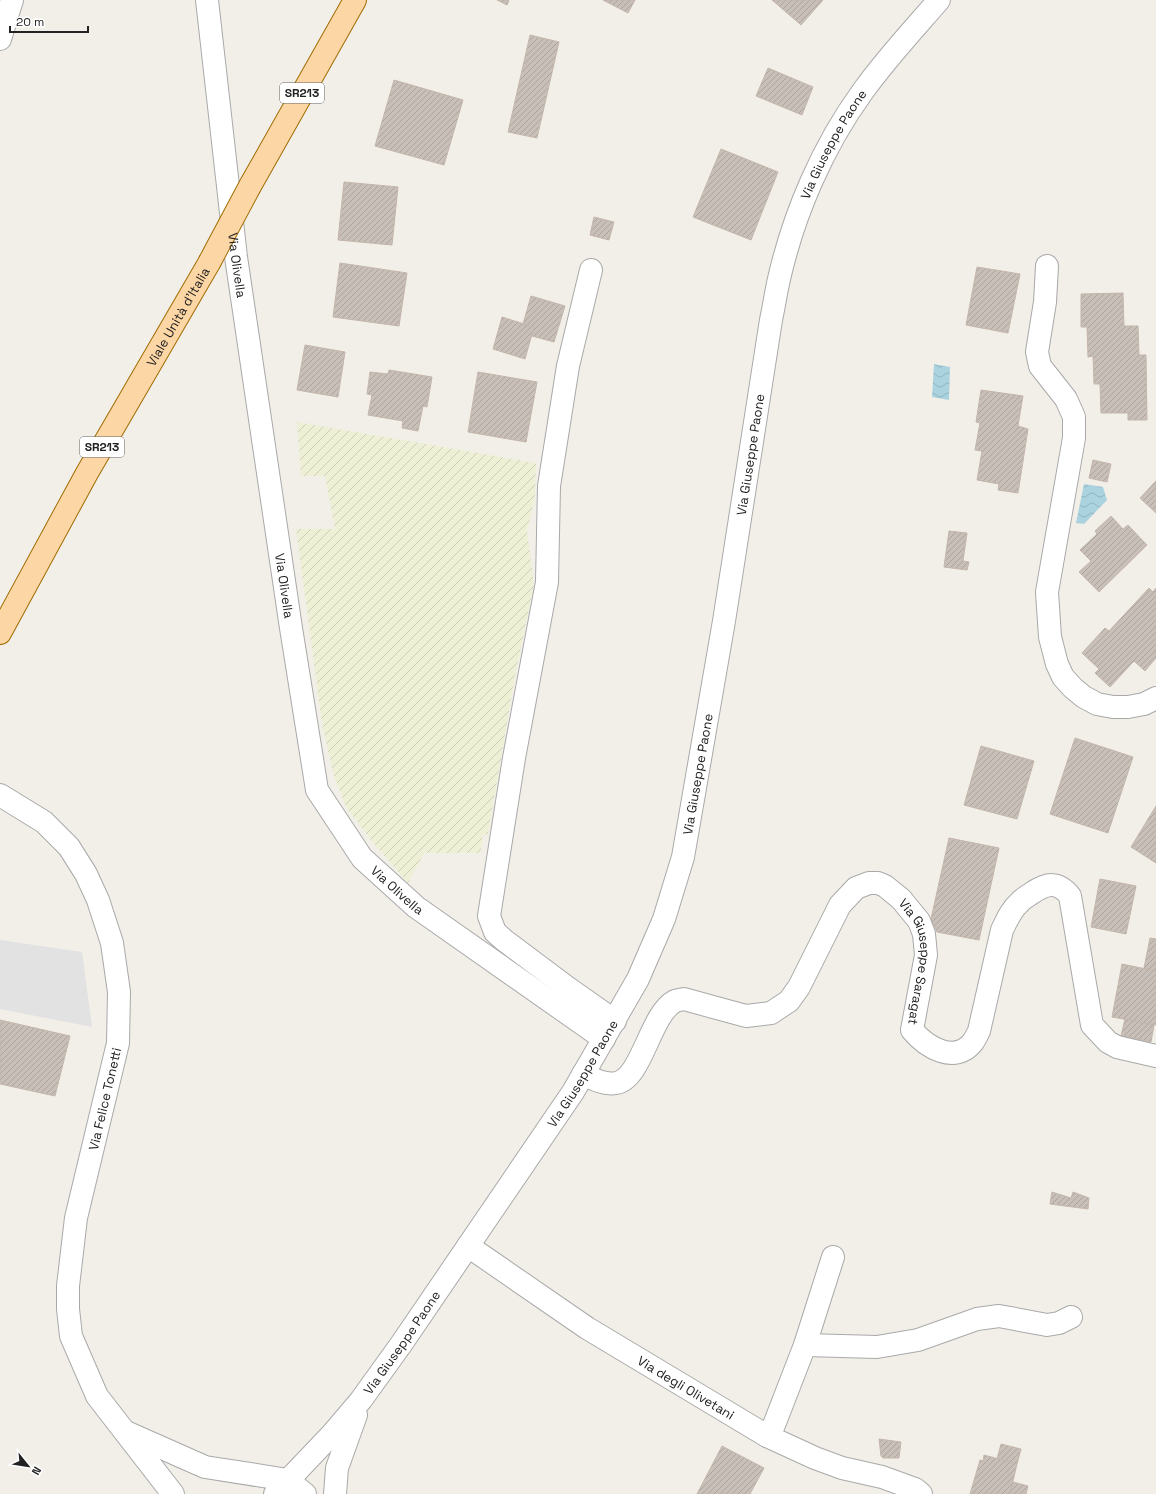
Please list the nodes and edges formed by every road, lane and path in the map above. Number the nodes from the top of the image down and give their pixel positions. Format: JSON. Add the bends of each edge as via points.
{"nodes":[{"id":1,"x":12,"y":0,"type":"edge"},
{"id":2,"x":207,"y":0,"type":"edge"},
{"id":3,"x":355,"y":0,"type":"edge"},
{"id":4,"x":939,"y":0,"type":"edge"},
{"id":5,"x":0,"y":40,"type":"edge"},
{"id":6,"x":1046,"y":266,"type":"dead end"},
{"id":7,"x":591,"y":270,"type":"dead end"},
{"id":8,"x":0,"y":633,"type":"edge"},
{"id":9,"x":1156,"y":698,"type":"edge"},
{"id":10,"x":0,"y":795,"type":"edge"},
{"id":11,"x":615,"y":1021,"type":"junction"},
{"id":12,"x":604,"y":1039,"type":"junction"},
{"id":13,"x":1156,"y":1056,"type":"edge"},
{"id":14,"x":583,"y":1074,"type":"junction"},
{"id":15,"x":468,"y":1246,"type":"junction"},
{"id":16,"x":833,"y":1257,"type":"dead end"},
{"id":17,"x":1070,"y":1317,"type":"dead end"},
{"id":18,"x":805,"y":1345,"type":"junction"},
{"id":19,"x":361,"y":1400,"type":"junction"},
{"id":20,"x":123,"y":1431,"type":"junction"},
{"id":21,"x":767,"y":1436,"type":"junction"},
{"id":22,"x":282,"y":1487,"type":"edge"},
{"id":23,"x":173,"y":1494,"type":"edge"},
{"id":24,"x":305,"y":1494,"type":"edge"},
{"id":25,"x":335,"y":1494,"type":"edge"},
{"id":26,"x":921,"y":1494,"type":"edge"}],
"edges":[{"from":1,"to":5,"type":"street"},
{"from":2,"to":12,"type":"street","name":"Via Olivella","via":[[237,265],[317,790],[362,858],[416,907]]},
{"from":3,"to":8,"type":"main road","name":"Viale Unità d'Italia","number":"SR213","bridge":true,"via":[[209,263],[87,473]]},
{"from":4,"to":11,"type":"street","name":"Via Giuseppe Paone","via":[[862,92],[808,189],[791,236],[771,320],[724,621],[683,857],[664,919],[638,979]]},
{"from":6,"to":9,"type":"street","via":[[1045,302],[1037,352],[1040,366],[1066,399],[1074,417],[1074,438],[1047,592],[1050,637],[1057,664],[1072,688],[1084,697],[1097,704],[1113,707],[1144,704]]},
{"from":7,"to":11,"type":"street","via":[[565,381],[549,486],[547,582],[513,765],[489,916],[495,932],[504,940]]},
{"from":10,"to":20,"type":"street","name":"Via Felice Tonetti","via":[[44,822],[69,847],[98,900],[112,943],[119,992],[118,1043],[76,1218],[68,1286],[68,1309],[71,1336],[97,1396]]},
{"from":11,"to":12,"type":"street","name":"Via Giuseppe Paone"},
{"from":12,"to":14,"type":"street","name":"Via Giuseppe Paone"},
{"from":13,"to":14,"type":"street","name":"Via Giuseppe Saragat","via":[[1117,1047],[1108,1042],[1092,1025],[1070,896],[1056,885],[1038,889],[1019,902],[1010,914],[1002,930],[979,1031],[973,1042],[959,1052],[948,1054],[936,1049],[912,1030],[926,955],[924,934],[919,921],[901,899],[885,886],[869,883],[856,888],[840,905],[799,987],[782,1007],[771,1014],[746,1016],[684,999],[675,1001],[662,1013],[636,1066],[625,1079],[617,1083],[608,1083]]},
{"from":14,"to":15,"type":"street","name":"Via Giuseppe Paone"},
{"from":15,"to":19,"type":"street","name":"Via Giuseppe Paone"},
{"from":15,"to":21,"type":"street","name":"Via degli Olivetani","via":[[587,1328]]},
{"from":16,"to":18,"type":"street"},
{"from":17,"to":18,"type":"street","via":[[1059,1323],[1047,1325],[999,1316],[977,1319],[918,1340],[876,1347]]},
{"from":18,"to":21,"type":"street","via":[[774,1425]]},
{"from":19,"to":22,"type":"street","name":"Via Giuseppe Paone"},
{"from":19,"to":25,"type":"street","via":[[337,1468]]},
{"from":20,"to":22,"type":"street","via":[[205,1467]]},
{"from":20,"to":23,"type":"street","name":"Via Felice Tonetti"},
{"from":21,"to":26,"type":"street","name":"Via degli Olivetani","via":[[815,1458],[842,1468],[882,1477],[916,1489]]},
{"from":22,"to":24,"type":"street"}]}
